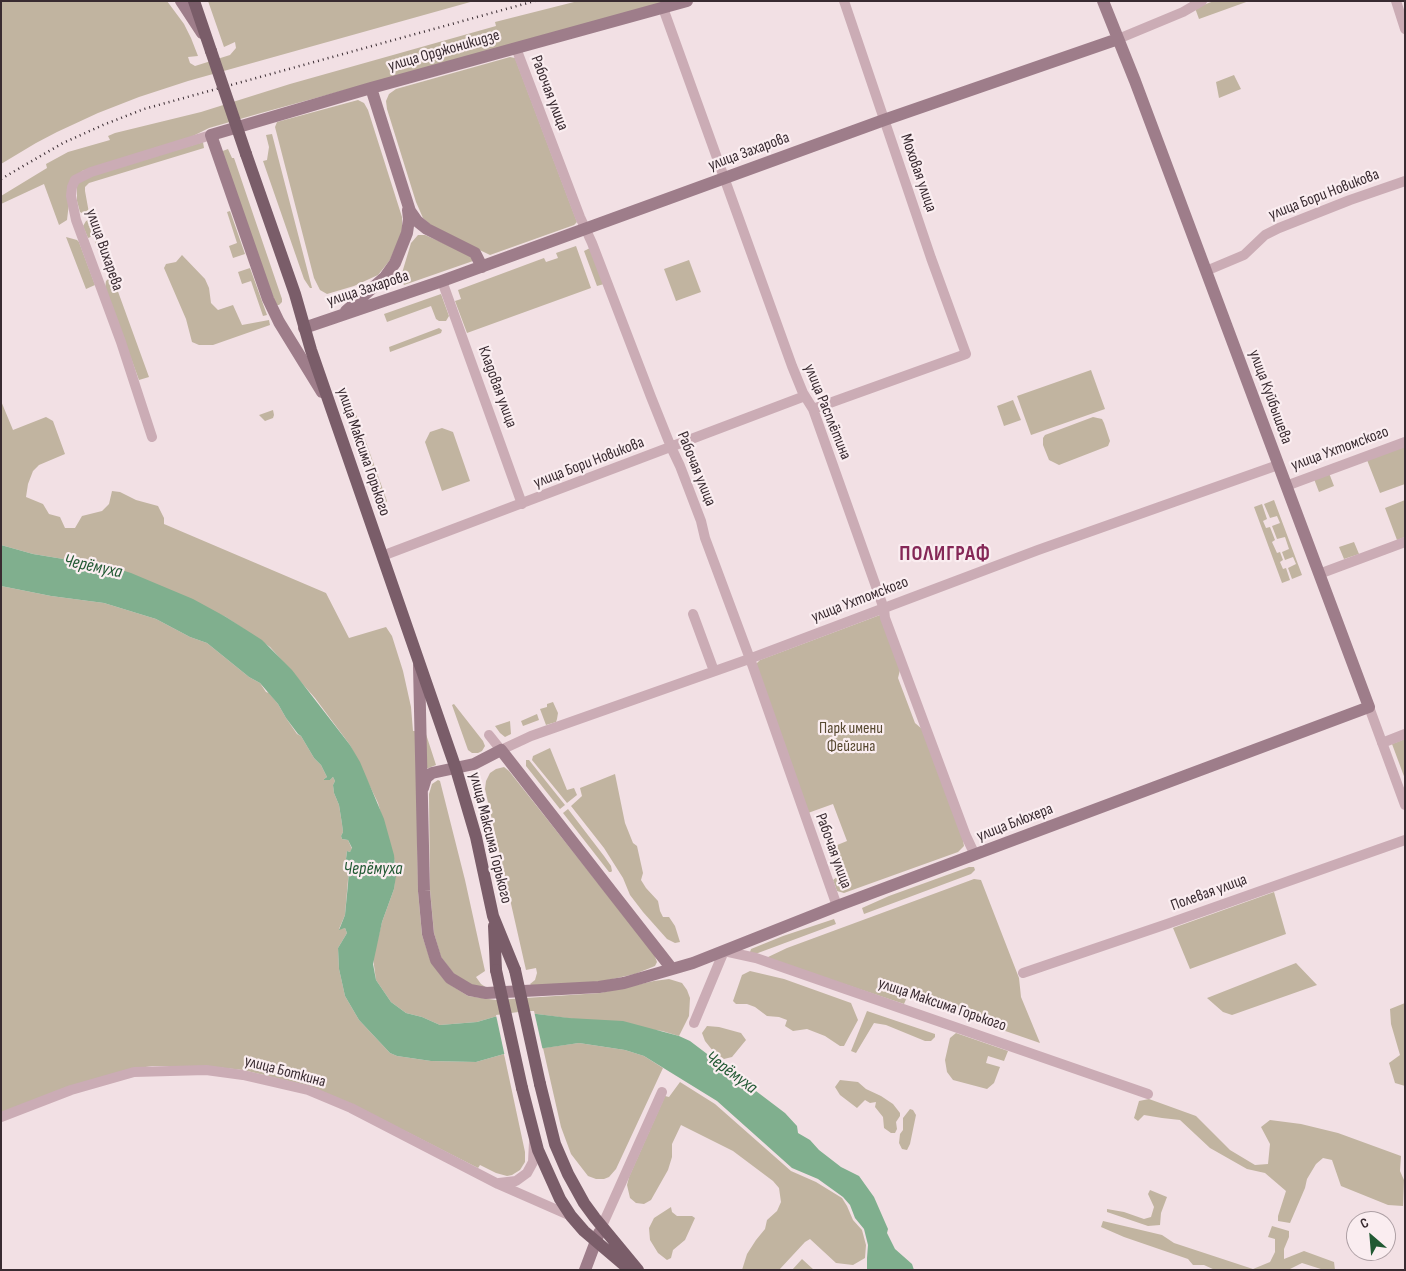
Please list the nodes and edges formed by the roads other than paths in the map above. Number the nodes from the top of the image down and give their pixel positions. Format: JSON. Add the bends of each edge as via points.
{"nodes":[{"id":1,"x":181,"y":1,"type":"edge"},
{"id":2,"x":194,"y":1,"type":"edge"},
{"id":3,"x":686,"y":1,"type":"edge"},
{"id":4,"x":844,"y":1,"type":"edge"},
{"id":5,"x":1103,"y":1,"type":"edge"},
{"id":6,"x":1202,"y":1,"type":"edge"},
{"id":7,"x":1396,"y":1,"type":"edge"},
{"id":8,"x":663,"y":8,"type":"junction"},
{"id":9,"x":1405,"y":29,"type":"edge"},
{"id":10,"x":1118,"y":39,"type":"junction"},
{"id":11,"x":516,"y":48,"type":"junction"},
{"id":12,"x":211,"y":51,"type":"junction"},
{"id":13,"x":371,"y":88,"type":"junction"},
{"id":14,"x":884,"y":120,"type":"junction"},
{"id":15,"x":211,"y":135,"type":"junction"},
{"id":16,"x":724,"y":178,"type":"junction"},
{"id":17,"x":1405,"y":181,"type":"edge"},
{"id":18,"x":407,"y":205,"type":"junction"},
{"id":19,"x":586,"y":229,"type":"junction"},
{"id":20,"x":433,"y":232,"type":"junction"},
{"id":21,"x":404,"y":244,"type":"junction"},
{"id":22,"x":482,"y":267,"type":"junction"},
{"id":23,"x":1206,"y":271,"type":"junction"},
{"id":24,"x":442,"y":282,"type":"junction"},
{"id":25,"x":341,"y":316,"type":"junction"},
{"id":26,"x":304,"y":328,"type":"junction"},
{"id":27,"x":805,"y":396,"type":"junction"},
{"id":28,"x":329,"y":402,"type":"junction"},
{"id":29,"x":813,"y":409,"type":"junction"},
{"id":30,"x":152,"y":437,"type":"dead end"},
{"id":31,"x":1405,"y":442,"type":"edge"},
{"id":32,"x":671,"y":447,"type":"junction"},
{"id":33,"x":1278,"y":465,"type":"junction"},
{"id":34,"x":1286,"y":486,"type":"junction"},
{"id":35,"x":522,"y":504,"type":"junction"},
{"id":36,"x":1405,"y":542,"type":"edge"},
{"id":37,"x":382,"y":556,"type":"junction"},
{"id":38,"x":1319,"y":574,"type":"junction"},
{"id":39,"x":884,"y":609,"type":"junction"},
{"id":40,"x":693,"y":614,"type":"dead end"},
{"id":41,"x":749,"y":659,"type":"junction"},
{"id":42,"x":419,"y":665,"type":"junction"},
{"id":43,"x":714,"y":672,"type":"junction"},
{"id":44,"x":1369,"y":707,"type":"junction"},
{"id":45,"x":1405,"y":734,"type":"edge"},
{"id":46,"x":489,"y":735,"type":"dead end"},
{"id":47,"x":1382,"y":743,"type":"junction"},
{"id":48,"x":501,"y":750,"type":"junction"},
{"id":49,"x":456,"y":769,"type":"junction"},
{"id":50,"x":423,"y":794,"type":"junction"},
{"id":51,"x":1405,"y":805,"type":"edge"},
{"id":52,"x":1405,"y":840,"type":"edge"},
{"id":53,"x":975,"y":855,"type":"junction"},
{"id":54,"x":837,"y":906,"type":"junction"},
{"id":55,"x":494,"y":916,"type":"junction"},
{"id":56,"x":724,"y":951,"type":"junction"},
{"id":57,"x":672,"y":970,"type":"junction"},
{"id":58,"x":1023,"y":973,"type":"dead end"},
{"id":59,"x":694,"y":1024,"type":"dead end"},
{"id":60,"x":662,"y":1092,"type":"dead end"},
{"id":61,"x":1148,"y":1094,"type":"dead end"},
{"id":62,"x":1,"y":1116,"type":"edge"},
{"id":63,"x":533,"y":1133,"type":"junction"},
{"id":64,"x":498,"y":1184,"type":"junction"},
{"id":65,"x":571,"y":1216,"type":"junction"},
{"id":66,"x":602,"y":1226,"type":"junction"},
{"id":67,"x":595,"y":1242,"type":"junction"},
{"id":68,"x":584,"y":1270,"type":"edge"},
{"id":69,"x":630,"y":1270,"type":"edge"},
{"id":70,"x":638,"y":1270,"type":"edge"}],
"edges":[{"from":1,"to":12,"type":"street"},
{"from":2,"to":12,"type":"main road","name":"улица Максима Горького"},
{"from":3,"to":8,"type":"street","name":"улица Орджоникидзе"},
{"from":4,"to":14,"type":"street","name":"Моховая улица"},
{"from":5,"to":10,"type":"street","name":"улица Куйбышева"},
{"from":6,"to":10,"type":"street","name":"улица Захарова"},
{"from":7,"to":9,"type":"street"},
{"from":8,"to":11,"type":"street","name":"улица Орджоникидзе"},
{"from":8,"to":16,"type":"street","name":"улица Расплётина"},
{"from":10,"to":14,"type":"street","name":"улица Захарова"},
{"from":10,"to":23,"type":"street","name":"улица Куйбышева"},
{"from":11,"to":13,"type":"street","name":"улица Орджоникидзе"},
{"from":11,"to":19,"type":"street","name":"Рабочая улица"},
{"from":12,"to":26,"type":"main road","name":"улица Максима Горького","bridge":true},
{"from":13,"to":15,"type":"street","name":"улица Орджоникидзе"},
{"from":13,"to":18,"type":"street"},
{"from":14,"to":16,"type":"street","name":"улица Захарова"},
{"from":14,"to":29,"type":"street","name":"Моховая улица","via":[[966,354]]},
{"from":15,"to":28,"type":"street","via":[[272,309]]},
{"from":15,"to":30,"type":"street","name":"улица Вихарева","via":[[90,172],[75,180],[72,187],[76,220]]},
{"from":16,"to":19,"type":"street","name":"улица Захарова"},
{"from":16,"to":27,"type":"street","name":"улица Расплётина"},
{"from":17,"to":23,"type":"street","name":"улица Бори Новикова","via":[[1279,228],[1265,235],[1244,255]]},
{"from":18,"to":20,"type":"street","via":[[417,221]]},
{"from":18,"to":21,"type":"street","via":[[409,226]]},
{"from":19,"to":22,"type":"street","name":"улица Захарова"},
{"from":19,"to":32,"type":"street","name":"Рабочая улица"},
{"from":20,"to":21,"type":"street","via":[[416,231]]},
{"from":20,"to":22,"type":"street","via":[[473,251]]},
{"from":21,"to":25,"type":"street","via":[[385,277]]},
{"from":22,"to":24,"type":"street","name":"улица Захарова"},
{"from":23,"to":33,"type":"street","name":"улица Куйбышева"},
{"from":24,"to":25,"type":"street","name":"улица Захарова"},
{"from":24,"to":35,"type":"street","name":"Кладовая улица"},
{"from":25,"to":26,"type":"street","name":"улица Захарова"},
{"from":26,"to":28,"type":"main road","name":"улица Максима Горького"},
{"from":27,"to":29,"type":"street","name":"улица Расплётина"},
{"from":27,"to":32,"type":"street","name":"улица Бори Новикова"},
{"from":28,"to":37,"type":"main road","name":"улица Максима Горького"},
{"from":29,"to":39,"type":"street","name":"улица Расплётина"},
{"from":31,"to":34,"type":"street","name":"улица Ухтомского"},
{"from":32,"to":35,"type":"street","name":"улица Бори Новикова"},
{"from":32,"to":41,"type":"street","name":"Рабочая улица","via":[[698,512]]},
{"from":33,"to":34,"type":"street","name":"улица Куйбышева"},
{"from":33,"to":39,"type":"street","name":"улица Ухтомского","via":[[1038,550]]},
{"from":34,"to":38,"type":"street","name":"улица Куйбышева"},
{"from":35,"to":37,"type":"street","name":"улица Бори Новикова"},
{"from":36,"to":38,"type":"street"},
{"from":37,"to":42,"type":"main road","name":"улица Максима Горького"},
{"from":38,"to":44,"type":"street","name":"улица Куйбышева"},
{"from":39,"to":41,"type":"street","name":"улица Ухтомского"},
{"from":39,"to":53,"type":"street","name":"улица Расплётина"},
{"from":40,"to":43,"type":"street"},
{"from":41,"to":43,"type":"street","name":"улица Ухтомского"},
{"from":41,"to":54,"type":"street","name":"Рабочая улица"},
{"from":42,"to":49,"type":"main road","name":"улица Максима Горького"},
{"from":42,"to":50,"type":"street","name":"улица Блюхера"},
{"from":43,"to":48,"type":"street","name":"улица Ухтомского","via":[[531,736]]},
{"from":44,"to":47,"type":"street","name":"улица Куйбышева"},
{"from":44,"to":53,"type":"street","name":"улица Блюхера"},
{"from":45,"to":47,"type":"street"},
{"from":46,"to":48,"type":"street"},
{"from":47,"to":51,"type":"street","name":"улица Куйбышева"},
{"from":48,"to":49,"type":"street","name":"улица Ухтомского"},
{"from":48,"to":57,"type":"street"},
{"from":49,"to":50,"type":"street","name":"улица Ухтомского","via":[[429,775]]},
{"from":49,"to":55,"type":"main road","name":"улица Максима Горького"},
{"from":50,"to":57,"type":"street","name":"улица Блюхера","via":[[428,934],[436,960],[455,983],[486,993],[541,992],[612,985]]},
{"from":52,"to":58,"type":"street","name":"Полевая улица"},
{"from":53,"to":54,"type":"street","name":"улица Блюхера"},
{"from":54,"to":56,"type":"street","name":"улица Блюхера"},
{"from":55,"to":63,"type":"main road","name":"улица Максима Горького","bridge":true,"via":[[496,970]]},
{"from":55,"to":66,"type":"main road","name":"улица Максима Горького","bridge":true,"via":[[515,970],[540,1084],[561,1159],[580,1196]]},
{"from":56,"to":57,"type":"street","name":"улица Блюхера"},
{"from":56,"to":59,"type":"street"},
{"from":56,"to":61,"type":"street","name":"улица Максима Горького","via":[[809,976]]},
{"from":60,"to":66,"type":"street"},
{"from":62,"to":64,"type":"street","name":"улица Боткина","via":[[71,1090],[134,1072],[206,1070],[243,1075],[308,1090]]},
{"from":63,"to":64,"type":"street","via":[[533,1162],[527,1173],[516,1181]]},
{"from":63,"to":65,"type":"main road","name":"улица Максима Горького","via":[[544,1166]]},
{"from":64,"to":65,"type":"street","name":"улица Боткина"},
{"from":65,"to":67,"type":"main road","name":"улица Максима Горького"},
{"from":66,"to":67,"type":"street"},
{"from":66,"to":70,"type":"main road","name":"улица Максима Горького"},
{"from":67,"to":68,"type":"street"},
{"from":67,"to":69,"type":"main road","name":"улица Максима Горького"}]}
